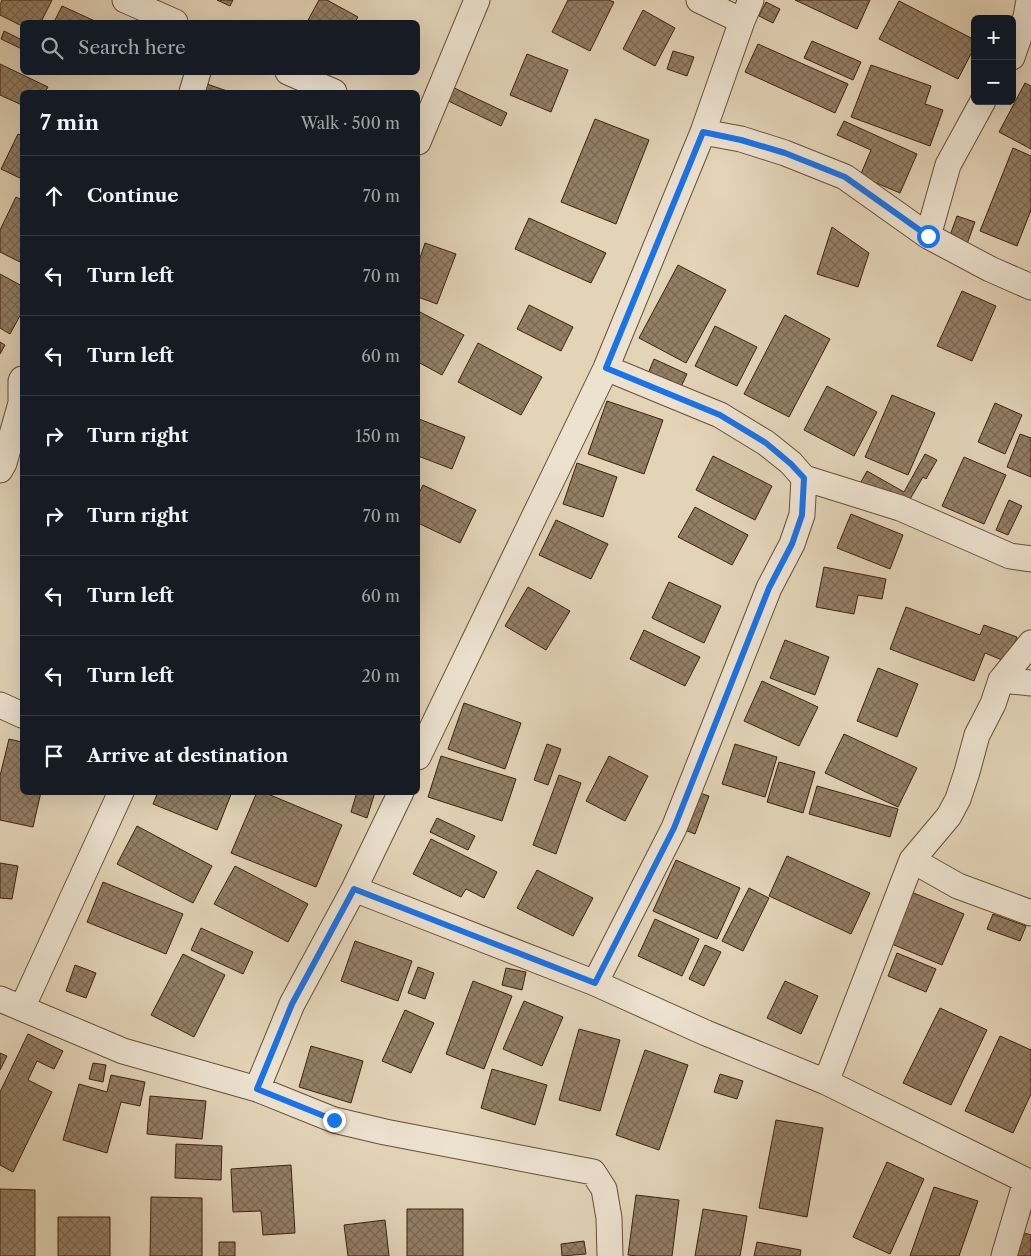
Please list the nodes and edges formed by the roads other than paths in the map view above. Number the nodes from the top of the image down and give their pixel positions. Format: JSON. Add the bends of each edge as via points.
{"nodes":[{"id":1,"x":125,"y":0,"type":"edge"},
{"id":2,"x":477,"y":0,"type":"edge"},
{"id":3,"x":699,"y":0,"type":"edge"},
{"id":4,"x":1029,"y":0,"type":"edge"},
{"id":5,"x":747,"y":10,"type":"edge"},
{"id":6,"x":170,"y":20,"type":"edge"},
{"id":7,"x":1016,"y":46,"type":"edge"},
{"id":8,"x":197,"y":75,"type":"edge"},
{"id":9,"x":295,"y":75,"type":"edge"},
{"id":10,"x":193,"y":90,"type":"edge"},
{"id":11,"x":329,"y":90,"type":"edge"},
{"id":12,"x":981,"y":105,"type":"edge"},
{"id":13,"x":420,"y":132,"type":"edge"},
{"id":14,"x":703,"y":132,"type":"junction"},
{"id":15,"x":928,"y":236,"type":"junction"},
{"id":16,"x":1031,"y":287,"type":"edge"},
{"id":17,"x":606,"y":368,"type":"junction"},
{"id":18,"x":20,"y":407,"type":"edge"},
{"id":19,"x":0,"y":470,"type":"edge"},
{"id":20,"x":804,"y":478,"type":"junction"},
{"id":21,"x":1031,"y":559,"type":"edge"},
{"id":22,"x":1031,"y":643,"type":"edge"},
{"id":23,"x":1001,"y":680,"type":"junction"},
{"id":24,"x":1031,"y":684,"type":"edge"},
{"id":25,"x":0,"y":705,"type":"edge"},
{"id":26,"x":20,"y":714,"type":"edge"},
{"id":27,"x":420,"y":753,"type":"edge"},
{"id":28,"x":119,"y":795,"type":"edge"},
{"id":29,"x":399,"y":795,"type":"edge"},
{"id":30,"x":912,"y":860,"type":"junction"},
{"id":31,"x":354,"y":889,"type":"junction"},
{"id":32,"x":1031,"y":913,"type":"edge"},
{"id":33,"x":595,"y":983,"type":"junction"},
{"id":34,"x":11,"y":1004,"type":"edge"},
{"id":35,"x":826,"y":1082,"type":"junction"},
{"id":36,"x":257,"y":1089,"type":"junction"},
{"id":37,"x":1028,"y":1182,"type":"edge"},
{"id":38,"x":610,"y":1256,"type":"edge"},
{"id":39,"x":1004,"y":1256,"type":"edge"}],
"edges":[{"from":1,"to":6,"type":"street"},
{"from":2,"to":13,"type":"street"},
{"from":3,"to":5,"type":"street"},
{"from":4,"to":7,"type":"street"},
{"from":5,"to":14,"type":"street"},
{"from":8,"to":10,"type":"street"},
{"from":9,"to":11,"type":"street"},
{"from":12,"to":15,"type":"street","via":[[948,166]]},
{"from":14,"to":15,"type":"street","via":[[785,153],[845,177]]},
{"from":14,"to":17,"type":"street"},
{"from":15,"to":16,"type":"street"},
{"from":17,"to":20,"type":"street","via":[[720,415],[766,443]]},
{"from":17,"to":27,"type":"street"},
{"from":18,"to":19,"type":"street"},
{"from":20,"to":21,"type":"street","via":[[900,508],[1010,556]]},
{"from":20,"to":33,"type":"street","via":[[802,515],[792,544],[769,588],[674,828]]},
{"from":22,"to":23,"type":"street"},
{"from":23,"to":24,"type":"street"},
{"from":23,"to":30,"type":"street","via":[[993,704],[976,735],[958,799],[949,816]]},
{"from":25,"to":26,"type":"street"},
{"from":28,"to":34,"type":"street"},
{"from":29,"to":31,"type":"street"},
{"from":30,"to":32,"type":"street","via":[[958,886]]},
{"from":30,"to":35,"type":"street"},
{"from":31,"to":33,"type":"street"},
{"from":31,"to":36,"type":"street","via":[[292,1004]]},
{"from":33,"to":35,"type":"street"},
{"from":34,"to":36,"type":"street","via":[[122,1051]]},
{"from":35,"to":37,"type":"street"},
{"from":36,"to":38,"type":"street","via":[[334,1120],[593,1172],[604,1189]]},
{"from":37,"to":39,"type":"street"}]}
